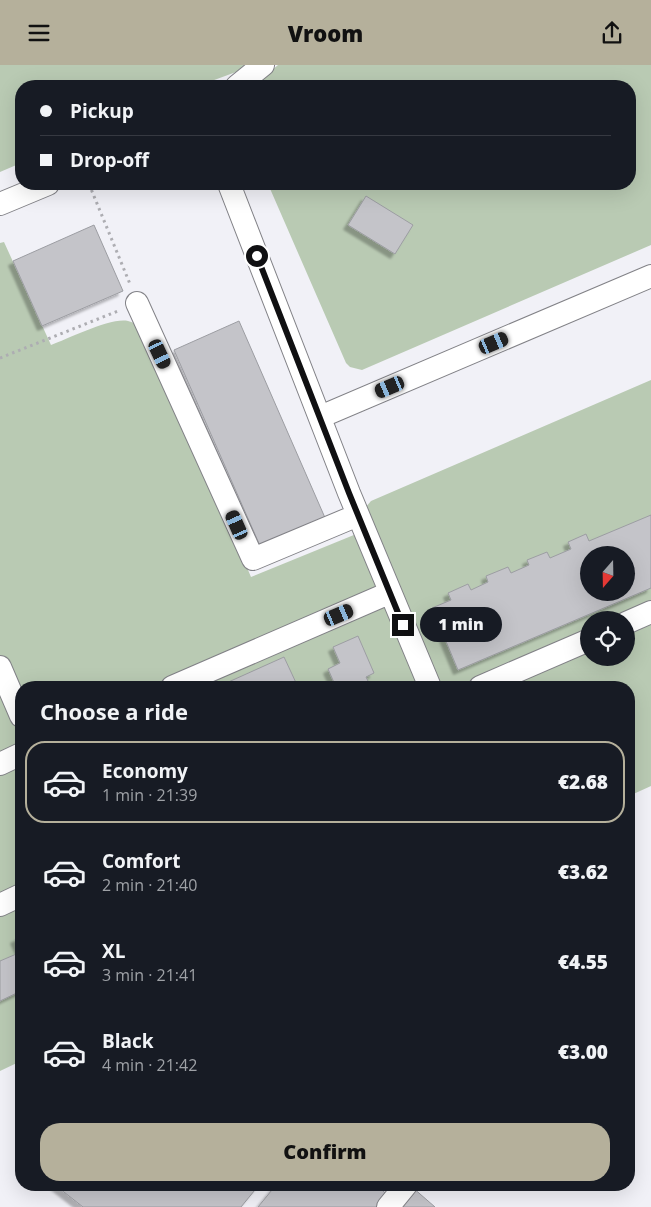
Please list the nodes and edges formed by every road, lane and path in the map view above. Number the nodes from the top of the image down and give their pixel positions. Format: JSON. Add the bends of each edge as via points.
{"nodes":[{"id":1,"x":263,"y":65,"type":"edge"},
{"id":2,"x":244,"y":80,"type":"edge"},
{"id":3,"x":34,"y":190,"type":"edge"},
{"id":4,"x":91,"y":190,"type":"edge"},
{"id":5,"x":231,"y":190,"type":"edge"},
{"id":6,"x":0,"y":204,"type":"edge"},
{"id":7,"x":651,"y":276,"type":"edge"},
{"id":8,"x":137,"y":303,"type":"junction"},
{"id":9,"x":0,"y":358,"type":"edge"},
{"id":10,"x":320,"y":417,"type":"junction"},
{"id":11,"x":358,"y":515,"type":"junction"},
{"id":12,"x":389,"y":593,"type":"junction"},
{"id":13,"x":651,"y":612,"type":"edge"},
{"id":14,"x":635,"y":619,"type":"edge"},
{"id":15,"x":580,"y":644,"type":"edge"},
{"id":16,"x":0,"y":667,"type":"edge"},
{"id":17,"x":186,"y":681,"type":"edge"},
{"id":18,"x":427,"y":681,"type":"edge"},
{"id":19,"x":494,"y":681,"type":"edge"},
{"id":20,"x":15,"y":702,"type":"edge"},
{"id":21,"x":15,"y":757,"type":"edge"},
{"id":22,"x":0,"y":763,"type":"edge"},
{"id":23,"x":15,"y":898,"type":"edge"},
{"id":24,"x":0,"y":905,"type":"edge"},
{"id":25,"x":401,"y":1191,"type":"edge"},
{"id":26,"x":388,"y":1207,"type":"edge"}],
"edges":[{"from":1,"to":2,"type":"lane"},
{"from":3,"to":6,"type":"lane"},
{"from":4,"to":8,"type":"path"},
{"from":5,"to":10,"type":"lane"},
{"from":7,"to":10,"type":"lane"},
{"from":8,"to":9,"type":"path"},
{"from":8,"to":11,"type":"lane","via":[[253,559]]},
{"from":10,"to":11,"type":"lane"},
{"from":11,"to":12,"type":"lane"},
{"from":12,"to":17,"type":"lane"},
{"from":12,"to":18,"type":"lane"},
{"from":13,"to":14,"type":"lane"},
{"from":15,"to":19,"type":"lane"},
{"from":16,"to":20,"type":"lane"},
{"from":21,"to":22,"type":"lane"},
{"from":23,"to":24,"type":"lane"},
{"from":25,"to":26,"type":"lane"}]}
